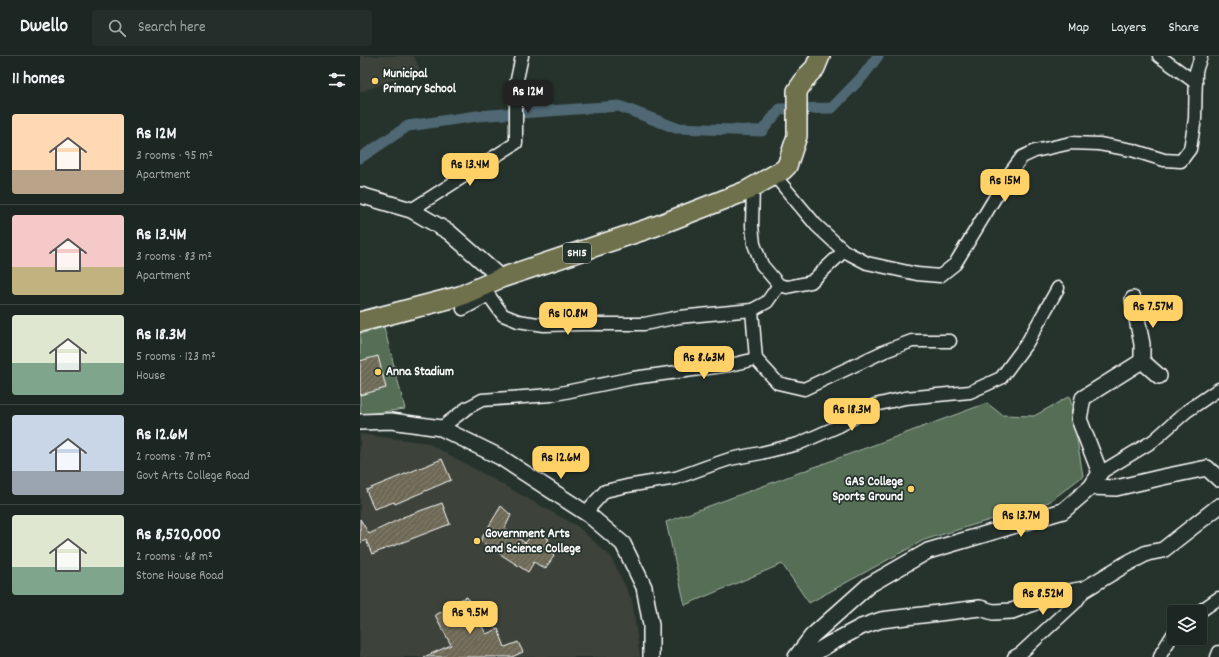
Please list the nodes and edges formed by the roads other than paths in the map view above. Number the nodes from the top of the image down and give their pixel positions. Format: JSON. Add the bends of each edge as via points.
{"nodes":[{"id":1,"x":522,"y":56,"type":"edge"},
{"id":2,"x":830,"y":56,"type":"edge"},
{"id":3,"x":1159,"y":56,"type":"edge"},
{"id":4,"x":1201,"y":56,"type":"edge"},
{"id":5,"x":814,"y":67,"type":"edge"},
{"id":6,"x":1196,"y":83,"type":"junction"},
{"id":7,"x":780,"y":171,"type":"junction"},
{"id":8,"x":753,"y":186,"type":"junction"},
{"id":9,"x":362,"y":195,"type":"edge"},
{"id":10,"x":411,"y":210,"type":"junction"},
{"id":11,"x":844,"y":251,"type":"junction"},
{"id":12,"x":501,"y":278,"type":"junction"},
{"id":13,"x":779,"y":285,"type":"junction"},
{"id":14,"x":1058,"y":288,"type":"dead end"},
{"id":15,"x":486,"y":290,"type":"junction"},
{"id":16,"x":1133,"y":299,"type":"dead end"},
{"id":17,"x":463,"y":309,"type":"dead end"},
{"id":18,"x":752,"y":310,"type":"junction"},
{"id":19,"x":360,"y":322,"type":"edge"},
{"id":20,"x":950,"y":341,"type":"dead end"},
{"id":21,"x":756,"y":359,"type":"junction"},
{"id":22,"x":1142,"y":361,"type":"junction"},
{"id":23,"x":1159,"y":376,"type":"dead end"},
{"id":24,"x":1219,"y":389,"type":"edge"},
{"id":25,"x":360,"y":422,"type":"edge"},
{"id":26,"x":441,"y":428,"type":"junction"},
{"id":27,"x":1213,"y":468,"type":"edge"},
{"id":28,"x":1100,"y":473,"type":"junction"},
{"id":29,"x":1219,"y":479,"type":"edge"},
{"id":30,"x":1091,"y":486,"type":"junction"},
{"id":31,"x":1219,"y":506,"type":"edge"},
{"id":32,"x":586,"y":512,"type":"junction"},
{"id":33,"x":1085,"y":589,"type":"junction"},
{"id":34,"x":1219,"y":598,"type":"edge"},
{"id":35,"x":1207,"y":606,"type":"edge"},
{"id":36,"x":1167,"y":644,"type":"edge"},
{"id":37,"x":1219,"y":652,"type":"edge"},
{"id":38,"x":651,"y":657,"type":"edge"},
{"id":39,"x":796,"y":657,"type":"edge"},
{"id":40,"x":808,"y":657,"type":"edge"},
{"id":41,"x":1014,"y":657,"type":"edge"},
{"id":42,"x":1160,"y":657,"type":"edge"},
{"id":43,"x":1218,"y":657,"type":"edge"}],
"edges":[{"from":1,"to":10,"type":"street","via":[[516,84],[516,143]]},
{"from":2,"to":5,"type":"street"},
{"from":3,"to":6,"type":"street"},
{"from":4,"to":6,"type":"street","via":[[1196,71]]},
{"from":5,"to":7,"type":"main road","via":[[796,91],[797,136]]},
{"from":6,"to":11,"type":"street","via":[[1196,119],[1190,149],[1181,161],[1164,160],[1132,150],[1099,144],[1071,143],[1035,151],[1022,157],[955,264],[940,276],[917,274],[867,263]]},
{"from":7,"to":8,"type":"main road","number":"SH15"},
{"from":7,"to":11,"type":"street","via":[[816,225]]},
{"from":8,"to":12,"type":"main road","number":"SH15","via":[[656,226]]},
{"from":8,"to":13,"type":"street","via":[[754,244],[762,265]]},
{"from":9,"to":10,"type":"street"},
{"from":10,"to":12,"type":"street","via":[[449,232]]},
{"from":11,"to":13,"type":"street","via":[[811,282],[787,287]]},
{"from":12,"to":15,"type":"main road","number":"SH15"},
{"from":13,"to":18,"type":"street","via":[[767,302]]},
{"from":14,"to":32,"type":"street","via":[[1028,343],[1001,378],[970,392],[904,398],[875,405],[839,426],[798,444],[730,459],[676,478],[605,491]]},
{"from":15,"to":17,"type":"street"},
{"from":15,"to":18,"type":"street","via":[[503,315],[518,321],[544,325],[644,324],[679,317]]},
{"from":15,"to":19,"type":"main road","number":"SH15"},
{"from":16,"to":22,"type":"street","via":[[1142,344]]},
{"from":18,"to":21,"type":"street"},
{"from":20,"to":21,"type":"street","via":[[912,341],[804,389],[778,383]]},
{"from":21,"to":26,"type":"street","via":[[633,378],[550,395],[482,400]]},
{"from":22,"to":23,"type":"street"},
{"from":22,"to":28,"type":"street","via":[[1083,398],[1079,419]]},
{"from":24,"to":28,"type":"street","via":[[1187,411],[1152,441]]},
{"from":25,"to":26,"type":"street","via":[[391,421]]},
{"from":26,"to":32,"type":"street","via":[[500,457]]},
{"from":27,"to":29,"type":"street"},
{"from":27,"to":30,"type":"street","via":[[1116,488]]},
{"from":28,"to":30,"type":"street"},
{"from":30,"to":39,"type":"street","via":[[1063,511],[928,551],[869,585],[812,636]]},
{"from":31,"to":33,"type":"street","via":[[1163,550],[1147,553]]},
{"from":32,"to":38,"type":"street","via":[[623,544],[644,587],[651,625]]},
{"from":33,"to":40,"type":"street","via":[[1049,597],[1012,611],[993,612],[980,608],[881,620]]},
{"from":33,"to":41,"type":"street","via":[[1076,602]]},
{"from":34,"to":35,"type":"street"},
{"from":36,"to":42,"type":"street"},
{"from":37,"to":43,"type":"street"}]}
